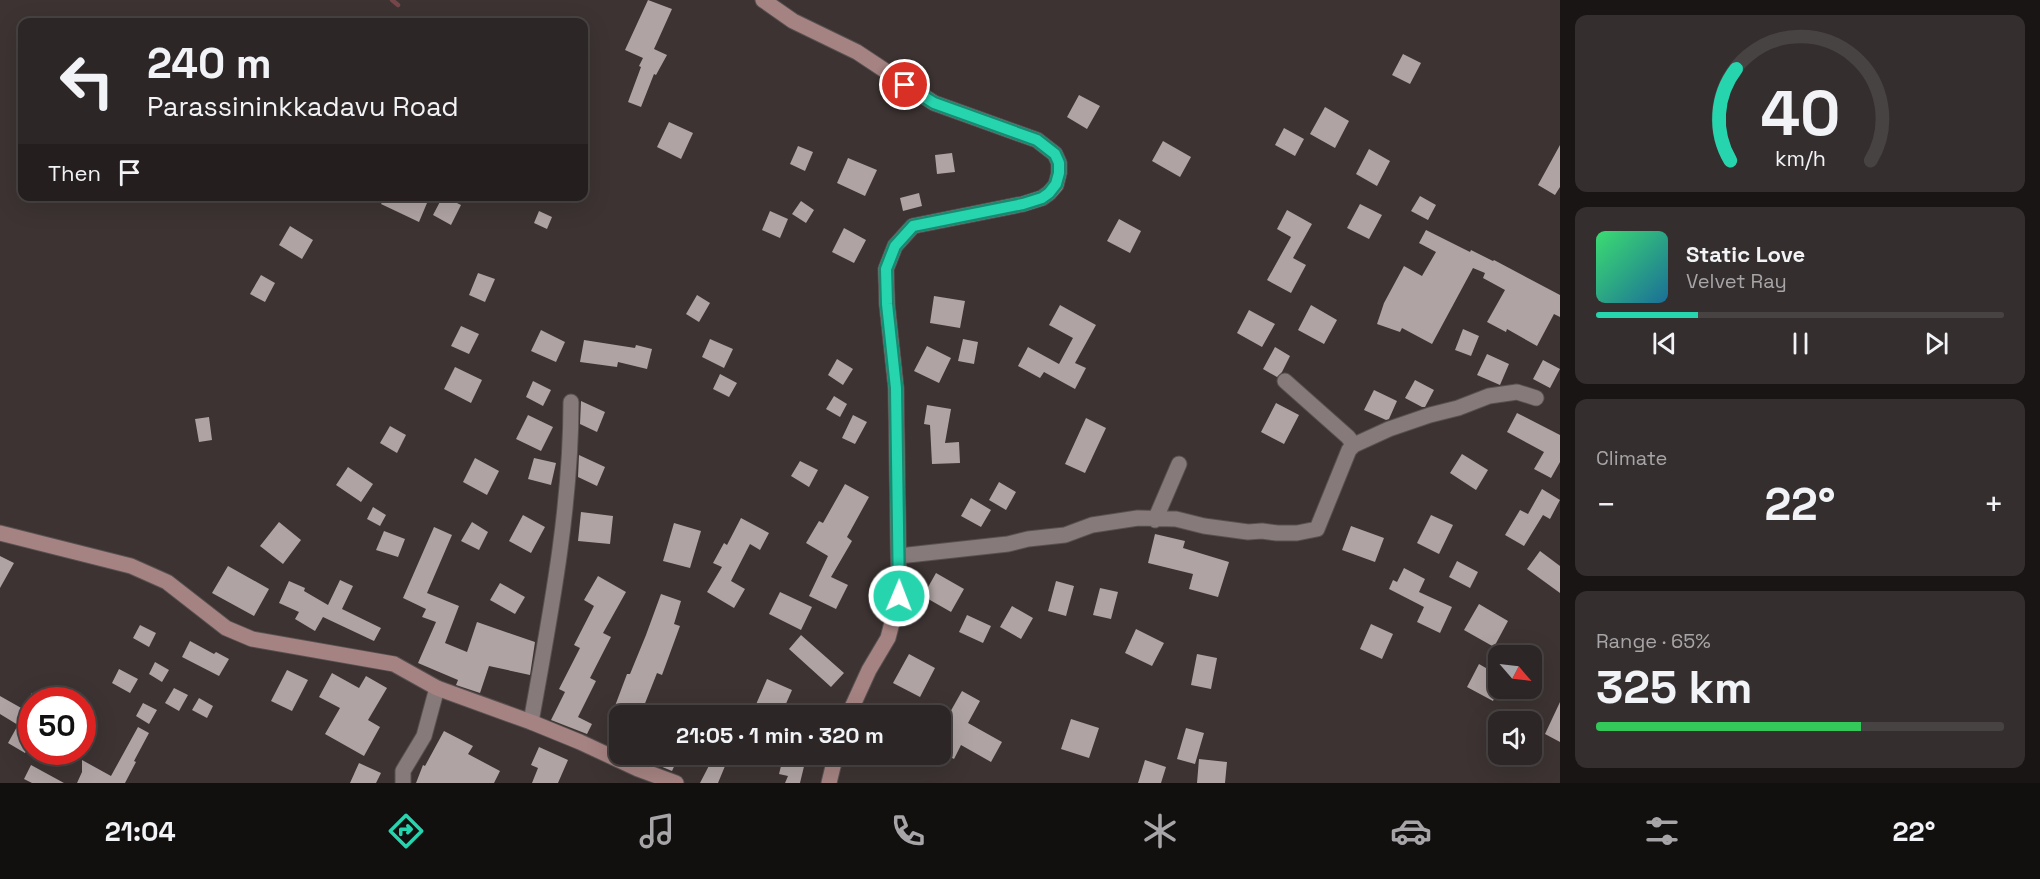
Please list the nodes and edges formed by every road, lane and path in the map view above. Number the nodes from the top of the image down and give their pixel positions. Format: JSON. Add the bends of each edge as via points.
{"nodes":[{"id":1,"x":763,"y":0,"type":"edge"},
{"id":2,"x":1285,"y":381,"type":"dead end"},
{"id":3,"x":1536,"y":398,"type":"dead end"},
{"id":4,"x":571,"y":402,"type":"dead end"},
{"id":5,"x":1354,"y":445,"type":"junction"},
{"id":6,"x":1179,"y":464,"type":"dead end"},
{"id":7,"x":1155,"y":520,"type":"junction"},
{"id":8,"x":0,"y":532,"type":"edge"},
{"id":9,"x":899,"y":556,"type":"junction"},
{"id":10,"x":437,"y":688,"type":"junction"},
{"id":11,"x":853,"y":705,"type":"edge"},
{"id":12,"x":531,"y":722,"type":"junction"},
{"id":13,"x":833,"y":765,"type":"edge"},
{"id":14,"x":403,"y":783,"type":"edge"},
{"id":15,"x":676,"y":783,"type":"edge"},
{"id":16,"x":829,"y":783,"type":"edge"}],
"edges":[{"from":1,"to":9,"type":"main road","via":[[793,21],[857,52],[934,103],[1037,140],[1055,154],[1059,163],[1056,184],[1042,198],[913,226],[895,246],[886,269],[896,388]]},
{"from":2,"to":5,"type":"street"},
{"from":3,"to":5,"type":"street","via":[[1517,392],[1490,396],[1389,429]]},
{"from":4,"to":12,"type":"street","via":[[571,444],[559,564]]},
{"from":5,"to":7,"type":"street","via":[[1317,529],[1297,533],[1240,531],[1176,519]]},
{"from":6,"to":7,"type":"street"},
{"from":7,"to":9,"type":"street","via":[[1138,518],[1092,525],[1065,535]]},
{"from":8,"to":10,"type":"main road","via":[[131,566],[167,582],[226,628],[252,639],[394,664]]},
{"from":9,"to":11,"type":"main road","via":[[899,596],[888,638]]},
{"from":10,"to":12,"type":"main road"},
{"from":10,"to":14,"type":"street","via":[[424,736],[403,771]]},
{"from":12,"to":15,"type":"main road"},
{"from":13,"to":16,"type":"main road"}]}
